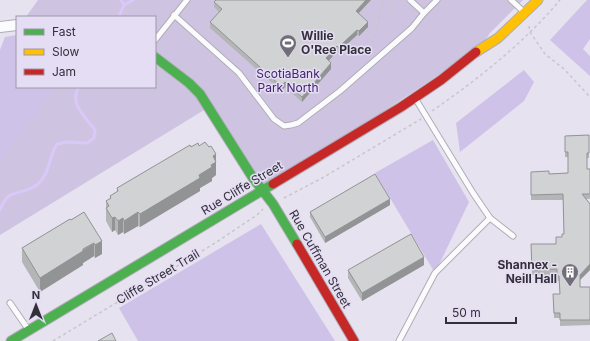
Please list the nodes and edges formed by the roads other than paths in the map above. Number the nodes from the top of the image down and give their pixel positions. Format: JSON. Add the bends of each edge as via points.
{"nodes":[{"id":1,"x":187,"y":0,"type":"edge"},
{"id":2,"x":410,"y":0,"type":"edge"},
{"id":3,"x":437,"y":0,"type":"edge"},
{"id":4,"x":536,"y":1,"type":"edge"},
{"id":5,"x":516,"y":8,"type":"edge"},
{"id":6,"x":424,"y":13,"type":"junction"},
{"id":7,"x":174,"y":15,"type":"junction"},
{"id":8,"x":16,"y":25,"type":"edge"},
{"id":9,"x":0,"y":27,"type":"edge"},
{"id":10,"x":156,"y":39,"type":"edge"},
{"id":11,"x":480,"y":48,"type":"junction"},
{"id":12,"x":156,"y":58,"type":"edge"},
{"id":13,"x":414,"y":98,"type":"junction"},
{"id":14,"x":263,"y":190,"type":"junction"},
{"id":15,"x":490,"y":218,"type":"junction"},
{"id":16,"x":514,"y":236,"type":"dead end"},
{"id":17,"x":10,"y":303,"type":"dead end"},
{"id":18,"x":29,"y":330,"type":"junction"},
{"id":19,"x":11,"y":341,"type":"edge"},
{"id":20,"x":354,"y":341,"type":"edge"},
{"id":21,"x":399,"y":341,"type":"edge"}],
"edges":[{"from":1,"to":7,"type":"lane"},
{"from":2,"to":6,"type":"lane"},
{"from":3,"to":6,"type":"lane"},
{"from":4,"to":5,"type":"main road","name":"Rue Cliffe Street"},
{"from":5,"to":11,"type":"main road","name":"Rue Cliffe Street"},
{"from":5,"to":11,"type":"main road","name":"Rue Cliffe Street","via":[[498,38]]},
{"from":6,"to":7,"type":"lane","via":[[412,28],[340,91],[298,122],[284,126],[274,119],[239,73]]},
{"from":7,"to":10,"type":"lane"},
{"from":8,"to":9,"type":"street"},
{"from":11,"to":13,"type":"main road","name":"Rue Cliffe Street"},
{"from":12,"to":14,"type":"main road","name":"Rue Cuffman Street","via":[[200,94]]},
{"from":13,"to":14,"type":"main road","name":"Rue Cliffe Street"},
{"from":13,"to":15,"type":"lane"},
{"from":14,"to":18,"type":"main road","name":"Rue Cliffe Street"},
{"from":14,"to":20,"type":"main road","name":"Rue Cuffman Street"},
{"from":15,"to":16,"type":"lane"},
{"from":15,"to":21,"type":"lane","via":[[435,273]]},
{"from":17,"to":18,"type":"lane"},
{"from":18,"to":19,"type":"main road","name":"Rue Cliffe Street"}]}
